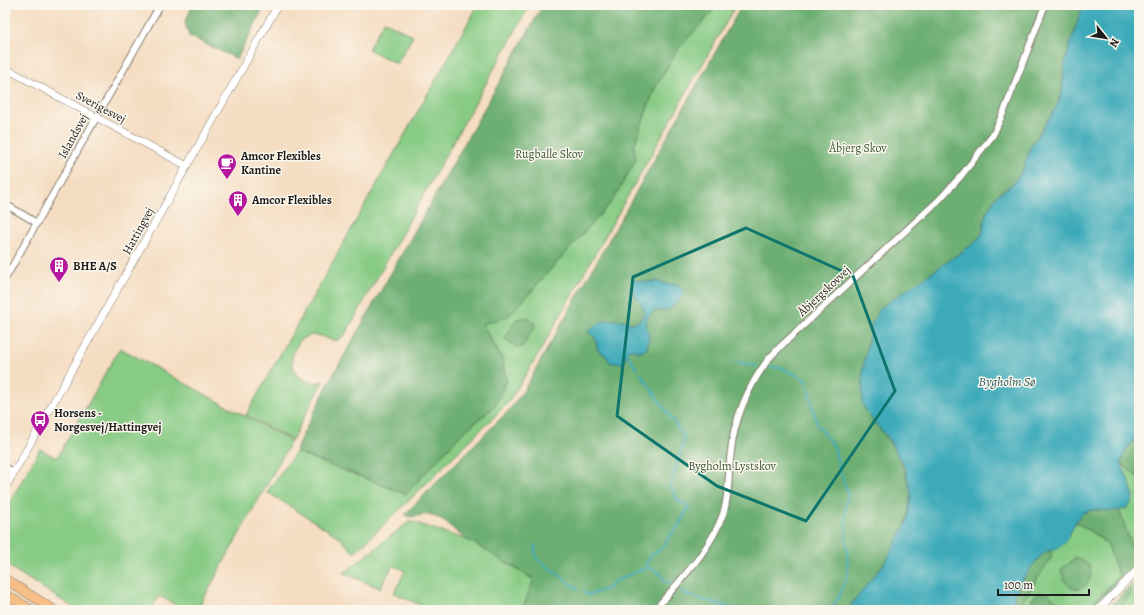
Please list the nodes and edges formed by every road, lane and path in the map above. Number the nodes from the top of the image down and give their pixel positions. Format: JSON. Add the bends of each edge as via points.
{"nodes":[{"id":1,"x":160,"y":5,"type":"edge"},
{"id":2,"x":278,"y":5,"type":"edge"},
{"id":3,"x":1045,"y":5,"type":"edge"},
{"id":4,"x":5,"y":68,"type":"edge"},
{"id":5,"x":96,"y":117,"type":"junction"},
{"id":6,"x":187,"y":166,"type":"junction"},
{"id":7,"x":5,"y":204,"type":"edge"},
{"id":8,"x":37,"y":223,"type":"junction"},
{"id":9,"x":5,"y":279,"type":"edge"},
{"id":10,"x":5,"y":467,"type":"edge"},
{"id":11,"x":14,"y":472,"type":"junction"},
{"id":12,"x":5,"y":488,"type":"edge"},
{"id":13,"x":1139,"y":568,"type":"edge"},
{"id":14,"x":5,"y":579,"type":"edge"},
{"id":15,"x":5,"y":594,"type":"edge"},
{"id":16,"x":32,"y":610,"type":"edge"},
{"id":17,"x":54,"y":610,"type":"edge"},
{"id":18,"x":656,"y":610,"type":"edge"},
{"id":19,"x":1098,"y":610,"type":"edge"}],
"edges":[{"from":1,"to":5,"type":"street","name":"Islandsvej"},
{"from":2,"to":6,"type":"street","name":"Hattingvej"},
{"from":3,"to":18,"type":"street","name":"Åbjergskovvej","via":[[993,135],[961,176],[938,200],[781,346],[754,381],[734,432],[726,502],[717,531],[695,563]]},
{"from":4,"to":5,"type":"street","name":"Sverigesvej"},
{"from":5,"to":6,"type":"street","name":"Sverigesvej"},
{"from":5,"to":8,"type":"street","name":"Islandsvej"},
{"from":6,"to":11,"type":"street","name":"Hattingvej"},
{"from":7,"to":8,"type":"street"},
{"from":8,"to":9,"type":"street","name":"Islandsvej"},
{"from":10,"to":11,"type":"street"},
{"from":11,"to":12,"type":"street","name":"Hattingvej"},
{"from":13,"to":19,"type":"street"},
{"from":14,"to":17,"type":"main road"},
{"from":15,"to":16,"type":"main road"}]}
